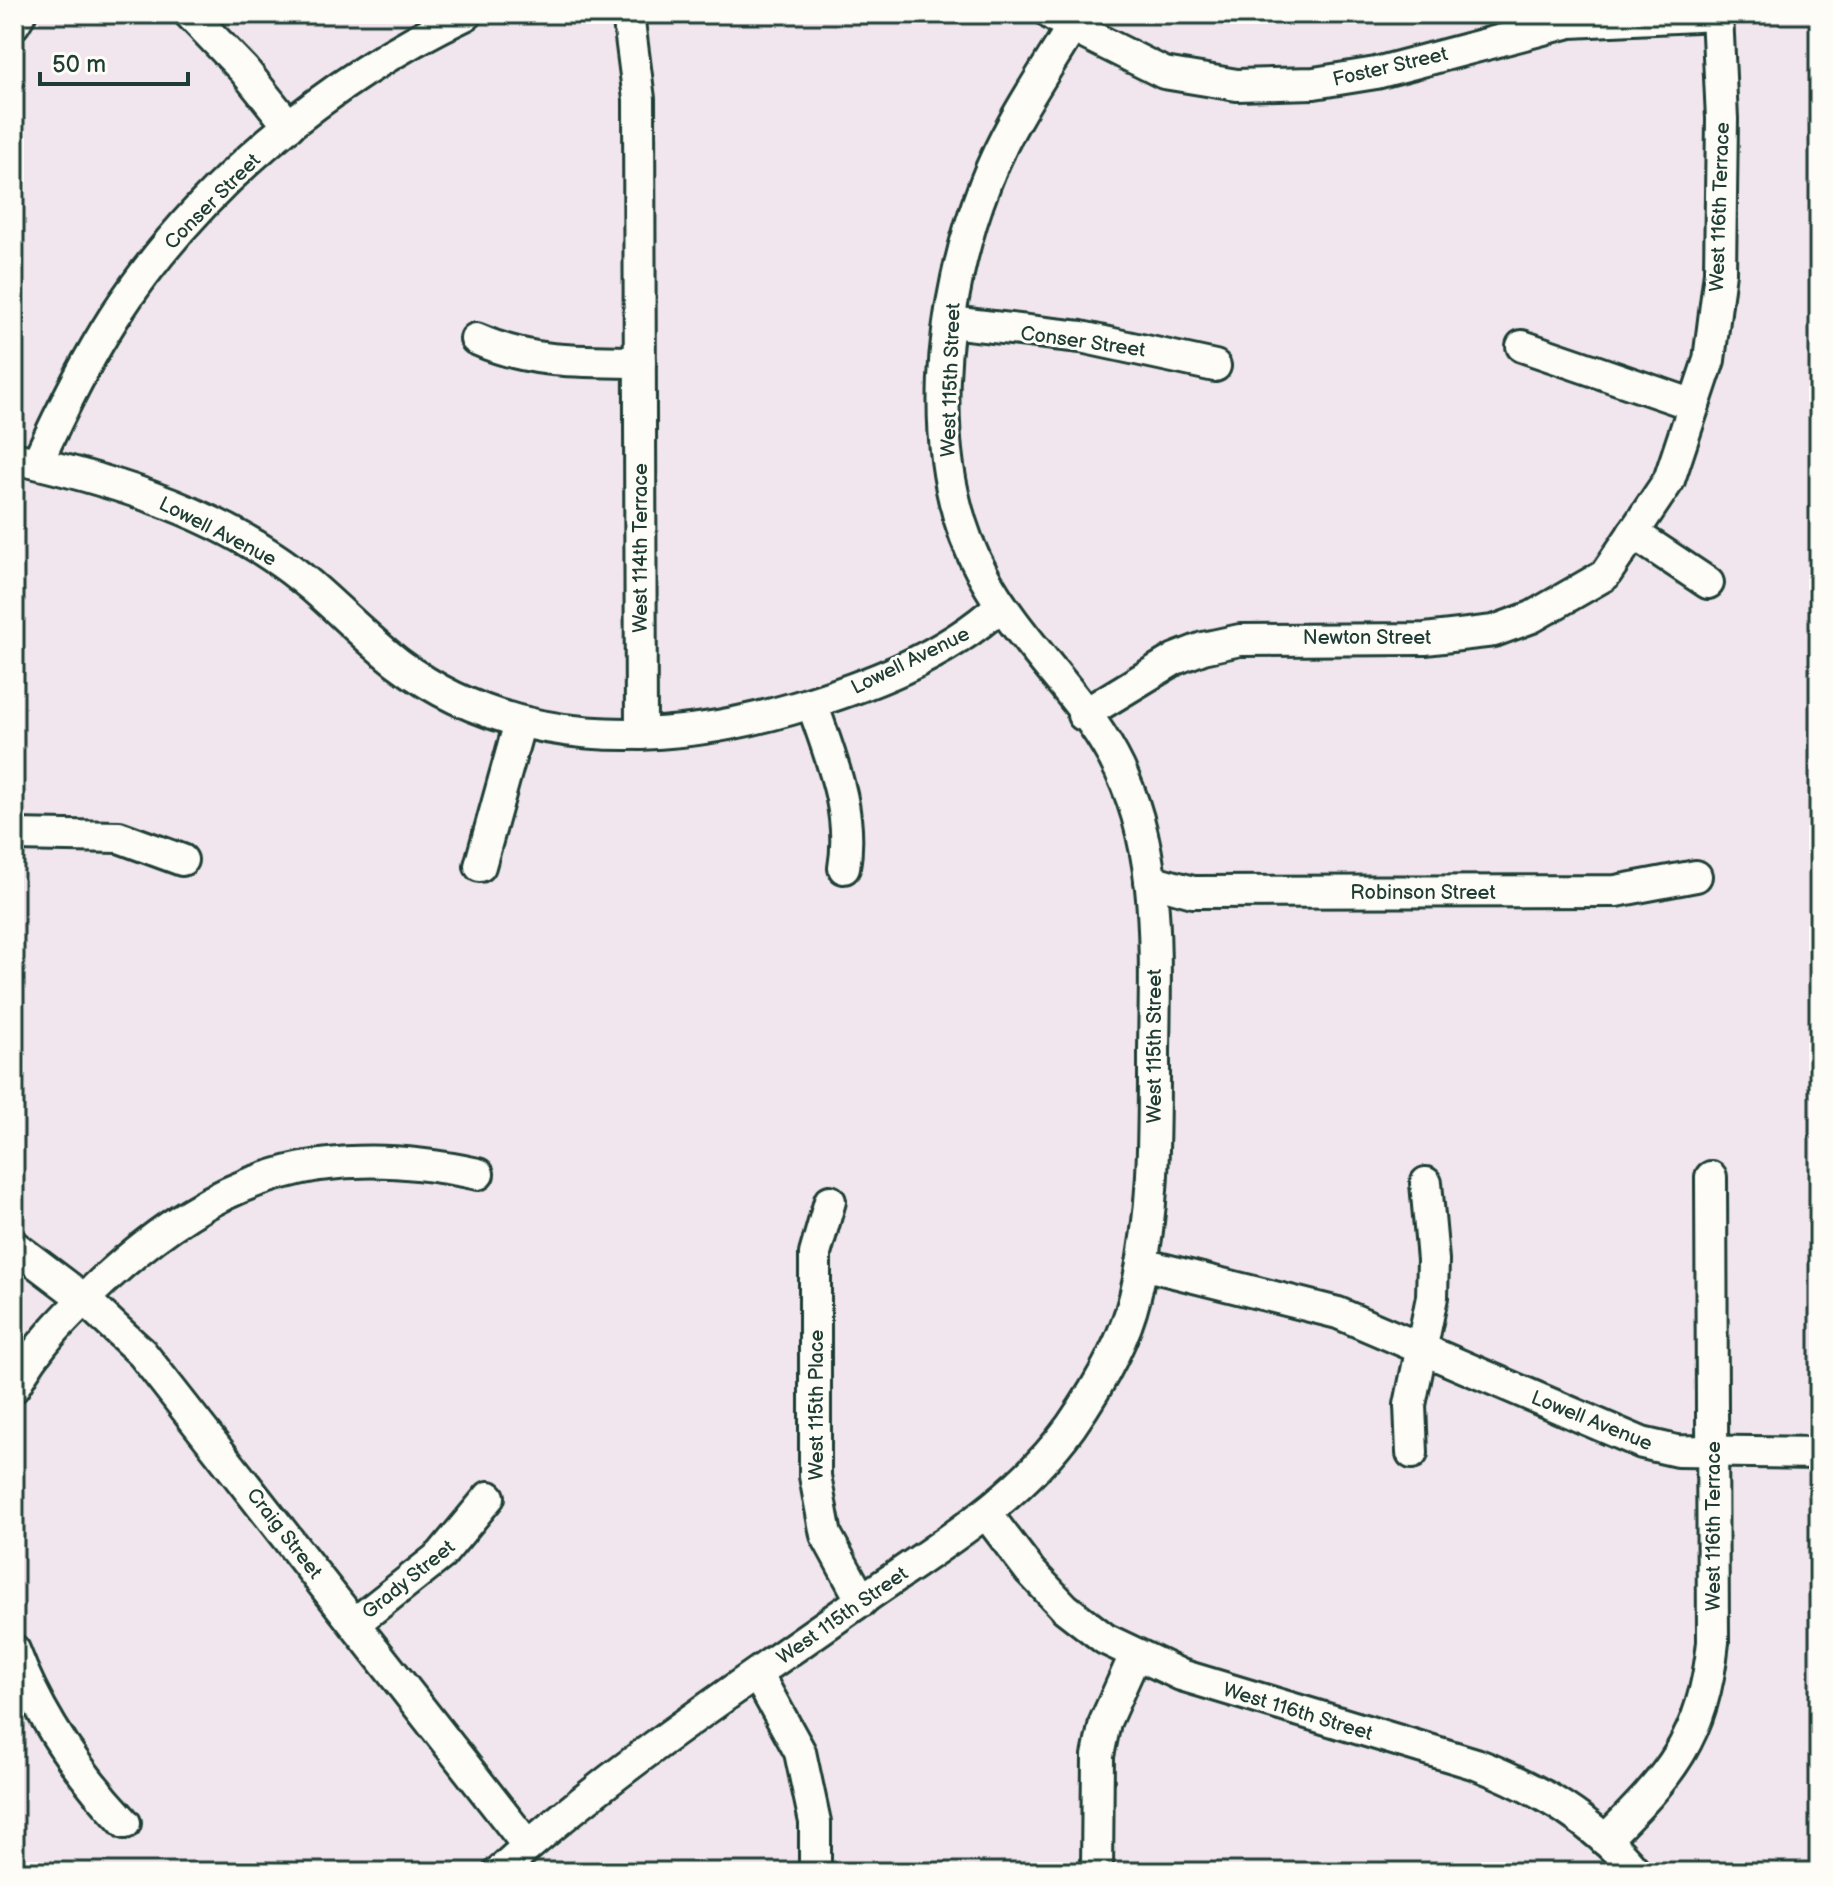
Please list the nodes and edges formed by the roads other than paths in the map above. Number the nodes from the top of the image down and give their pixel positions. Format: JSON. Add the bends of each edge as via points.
{"nodes":[{"id":1,"x":20,"y":14,"type":"edge"},
{"id":2,"x":190,"y":14,"type":"edge"},
{"id":3,"x":467,"y":14,"type":"edge"},
{"id":4,"x":628,"y":14,"type":"edge"},
{"id":5,"x":1717,"y":14,"type":"edge"},
{"id":6,"x":1061,"y":21,"type":"edge"},
{"id":7,"x":14,"y":24,"type":"edge"},
{"id":8,"x":289,"y":126,"type":"junction"},
{"id":9,"x":950,"y":322,"type":"junction"},
{"id":10,"x":476,"y":339,"type":"dead end"},
{"id":11,"x":1522,"y":346,"type":"dead end"},
{"id":12,"x":640,"y":362,"type":"junction"},
{"id":13,"x":1215,"y":366,"type":"dead end"},
{"id":14,"x":1694,"y":405,"type":"junction"},
{"id":15,"x":26,"y":461,"type":"edge"},
{"id":16,"x":1633,"y":533,"type":"junction"},
{"id":17,"x":1708,"y":583,"type":"dead end"},
{"id":18,"x":1001,"y":605,"type":"junction"},
{"id":19,"x":812,"y":703,"type":"junction"},
{"id":20,"x":1083,"y":715,"type":"junction"},
{"id":21,"x":520,"y":722,"type":"junction"},
{"id":22,"x":641,"y":734,"type":"junction"},
{"id":23,"x":14,"y":835,"type":"edge"},
{"id":24,"x":182,"y":860,"type":"dead end"},
{"id":25,"x":480,"y":866,"type":"dead end"},
{"id":26,"x":844,"y":868,"type":"dead end"},
{"id":27,"x":1696,"y":876,"type":"dead end"},
{"id":28,"x":1150,"y":880,"type":"junction"},
{"id":29,"x":478,"y":1174,"type":"dead end"},
{"id":30,"x":1711,"y":1177,"type":"dead end"},
{"id":31,"x":1426,"y":1183,"type":"dead end"},
{"id":32,"x":830,"y":1201,"type":"dead end"},
{"id":33,"x":14,"y":1246,"type":"edge"},
{"id":34,"x":1142,"y":1264,"type":"junction"},
{"id":35,"x":84,"y":1299,"type":"junction"},
{"id":36,"x":1421,"y":1348,"type":"junction"},
{"id":37,"x":14,"y":1387,"type":"edge"},
{"id":38,"x":1412,"y":1453,"type":"dead end"},
{"id":39,"x":1713,"y":1453,"type":"junction"},
{"id":40,"x":1819,"y":1453,"type":"edge"},
{"id":41,"x":489,"y":1497,"type":"dead end"},
{"id":42,"x":986,"y":1513,"type":"junction"},
{"id":43,"x":862,"y":1601,"type":"junction"},
{"id":44,"x":355,"y":1623,"type":"junction"},
{"id":45,"x":14,"y":1650,"type":"edge"},
{"id":46,"x":1135,"y":1655,"type":"junction"},
{"id":47,"x":757,"y":1674,"type":"junction"},
{"id":48,"x":125,"y":1823,"type":"dead end"},
{"id":49,"x":1605,"y":1840,"type":"junction"},
{"id":50,"x":528,"y":1846,"type":"junction"},
{"id":51,"x":499,"y":1872,"type":"edge"},
{"id":52,"x":815,"y":1872,"type":"edge"},
{"id":53,"x":1097,"y":1872,"type":"edge"},
{"id":54,"x":1636,"y":1872,"type":"edge"}],
"edges":[{"from":1,"to":7,"type":"street"},
{"from":2,"to":8,"type":"street"},
{"from":3,"to":8,"type":"street","name":"Conser Street","via":[[379,63]]},
{"from":4,"to":12,"type":"street","name":"West 114th Terrace","via":[[639,99]]},
{"from":5,"to":6,"type":"street","name":"Foster Street","via":[[1570,22],[1376,73],[1314,83],[1237,85],[1164,73]]},
{"from":5,"to":14,"type":"street","name":"West 116th Terrace","via":[[1720,272],[1709,360]]},
{"from":6,"to":9,"type":"street","name":"West 115th Street","via":[[985,183],[961,261]]},
{"from":8,"to":15,"type":"street","name":"Conser Street","via":[[189,220],[151,264]]},
{"from":9,"to":13,"type":"street","name":"Conser Street","via":[[1095,340]]},
{"from":9,"to":18,"type":"street","name":"West 115th Street","via":[[944,431],[951,492],[981,572]]},
{"from":10,"to":12,"type":"street","via":[[538,360]]},
{"from":11,"to":14,"type":"street"},
{"from":12,"to":22,"type":"street","name":"West 114th Terrace"},
{"from":14,"to":16,"type":"street","name":"West 116th Terrace","via":[[1669,480]]},
{"from":15,"to":21,"type":"street","name":"Lowell Avenue","via":[[156,499],[205,520],[316,588],[397,662],[429,683]]},
{"from":16,"to":17,"type":"street"},
{"from":16,"to":20,"type":"street","name":"Newton Street","via":[[1605,575],[1532,617],[1494,631],[1425,639],[1240,640],[1175,659]]},
{"from":18,"to":19,"type":"street","name":"Lowell Avenue","via":[[977,628],[938,651]]},
{"from":18,"to":20,"type":"street","name":"West 115th Street"},
{"from":19,"to":22,"type":"street","name":"Lowell Avenue","via":[[725,725]]},
{"from":19,"to":26,"type":"street","via":[[843,797],[848,847]]},
{"from":20,"to":28,"type":"street","name":"West 115th Street","via":[[1114,757],[1135,814]]},
{"from":21,"to":22,"type":"street","name":"Lowell Avenue","via":[[585,734]]},
{"from":21,"to":25,"type":"street"},
{"from":23,"to":24,"type":"street","via":[[119,837]]},
{"from":27,"to":28,"type":"street","name":"Robinson Street","via":[[1616,891],[1554,893],[1193,892]]},
{"from":28,"to":34,"type":"street","name":"West 115th Street","via":[[1155,933],[1154,1178]]},
{"from":29,"to":35,"type":"street","via":[[377,1159],[282,1172],[190,1210],[143,1244]]},
{"from":30,"to":39,"type":"street","name":"West 116th Terrace"},
{"from":31,"to":36,"type":"street","via":[[1432,1285]]},
{"from":32,"to":43,"type":"street","name":"West 115th Place","via":[[815,1254],[815,1476],[826,1535]]},
{"from":33,"to":35,"type":"street","name":"Craig Street"},
{"from":34,"to":36,"type":"street","name":"Lowell Avenue","via":[[1338,1313]]},
{"from":34,"to":42,"type":"street","name":"West 115th Street","via":[[1124,1330],[1101,1378],[1036,1468]]},
{"from":35,"to":37,"type":"street","via":[[49,1334]]},
{"from":35,"to":44,"type":"street","name":"Craig Street","via":[[142,1353]]},
{"from":36,"to":38,"type":"street","via":[[1410,1405]]},
{"from":36,"to":39,"type":"street","name":"Lowell Avenue","via":[[1623,1436],[1677,1451]]},
{"from":39,"to":40,"type":"street","name":"Lowell Avenue"},
{"from":39,"to":49,"type":"street","name":"West 116th Terrace","via":[[1713,1642],[1701,1711],[1669,1772]]},
{"from":41,"to":44,"type":"street","name":"Grady Street","via":[[441,1555]]},
{"from":42,"to":43,"type":"street","name":"West 115th Street"},
{"from":42,"to":46,"type":"street","name":"West 116th Street","via":[[1065,1608]]},
{"from":43,"to":47,"type":"street","name":"West 115th Street"},
{"from":44,"to":50,"type":"street","name":"Craig Street"},
{"from":45,"to":48,"type":"street","via":[[48,1723]]},
{"from":46,"to":49,"type":"street","name":"West 116th Street","via":[[1181,1675],[1519,1780],[1581,1818]]},
{"from":46,"to":53,"type":"street","via":[[1105,1722],[1098,1756]]},
{"from":47,"to":50,"type":"street","name":"West 115th Street"},
{"from":47,"to":52,"type":"street","via":[[800,1752],[815,1822]]},
{"from":49,"to":54,"type":"street","name":"West 116th Street"},
{"from":50,"to":51,"type":"street","name":"West 115th Street"}]}
